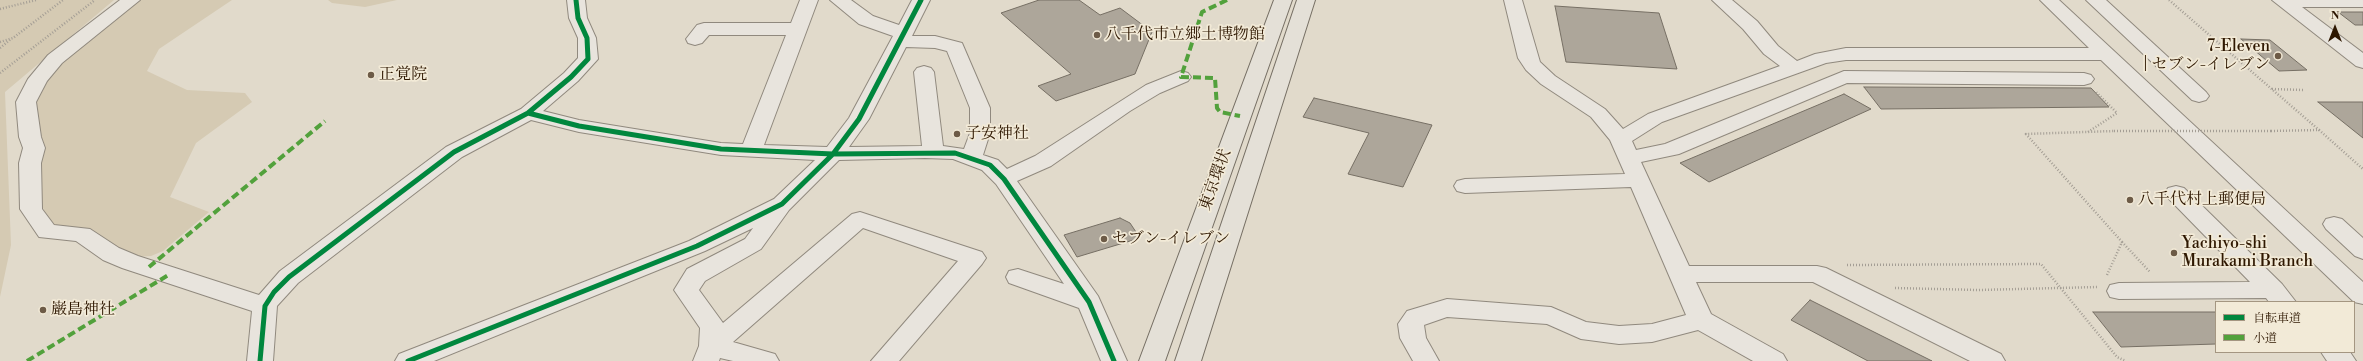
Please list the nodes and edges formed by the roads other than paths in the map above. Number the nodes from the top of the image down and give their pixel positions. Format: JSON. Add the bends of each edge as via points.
{"nodes":[{"id":1,"x":130,"y":0,"type":"edge"},
{"id":2,"x":576,"y":0,"type":"edge"},
{"id":3,"x":809,"y":0,"type":"edge"},
{"id":4,"x":839,"y":0,"type":"edge"},
{"id":5,"x":921,"y":0,"type":"edge"},
{"id":6,"x":1283,"y":0,"type":"edge"},
{"id":7,"x":1306,"y":0,"type":"edge"},
{"id":8,"x":1513,"y":0,"type":"edge"},
{"id":9,"x":1721,"y":0,"type":"edge"},
{"id":10,"x":2049,"y":0,"type":"edge"},
{"id":11,"x":2095,"y":0,"type":"edge"},
{"id":12,"x":2283,"y":1,"type":"edge"},
{"id":13,"x":2363,"y":2,"type":"edge"},
{"id":14,"x":798,"y":29,"type":"junction"},
{"id":15,"x":901,"y":37,"type":"junction"},
{"id":16,"x":695,"y":39,"type":"dead end"},
{"id":17,"x":2355,"y":49,"type":"edge"},
{"id":18,"x":2105,"y":54,"type":"junction"},
{"id":19,"x":2363,"y":62,"type":"edge"},
{"id":20,"x":1794,"y":68,"type":"junction"},
{"id":21,"x":924,"y":72,"type":"dead end"},
{"id":22,"x":1181,"y":77,"type":"dead end"},
{"id":23,"x":2084,"y":79,"type":"road end"},
{"id":24,"x":2199,"y":96,"type":"dead end"},
{"id":25,"x":528,"y":113,"type":"junction"},
{"id":26,"x":1620,"y":138,"type":"junction"},
{"id":27,"x":751,"y":150,"type":"junction"},
{"id":28,"x":933,"y":152,"type":"junction"},
{"id":29,"x":833,"y":154,"type":"junction"},
{"id":30,"x":972,"y":157,"type":"junction"},
{"id":31,"x":1630,"y":158,"type":"junction"},
{"id":32,"x":1004,"y":179,"type":"junction"},
{"id":33,"x":1639,"y":180,"type":"junction"},
{"id":34,"x":1466,"y":186,"type":"dead end"},
{"id":35,"x":2176,"y":193,"type":"dead end"},
{"id":36,"x":782,"y":204,"type":"junction"},
{"id":37,"x":2334,"y":224,"type":"dead end"},
{"id":38,"x":2363,"y":251,"type":"edge"},
{"id":39,"x":1681,"y":274,"type":"junction"},
{"id":40,"x":1018,"y":277,"type":"dead end"},
{"id":41,"x":2108,"y":286,"type":"road end"},
{"id":42,"x":2279,"y":296,"type":"edge"},
{"id":43,"x":2363,"y":296,"type":"edge"},
{"id":44,"x":1089,"y":302,"type":"junction"},
{"id":45,"x":265,"y":306,"type":"junction"},
{"id":46,"x":1701,"y":320,"type":"junction"},
{"id":47,"x":709,"y":353,"type":"edge"},
{"id":48,"x":2335,"y":353,"type":"edge"},
{"id":49,"x":260,"y":361,"type":"edge"},
{"id":50,"x":408,"y":361,"type":"edge"},
{"id":51,"x":766,"y":361,"type":"edge"},
{"id":52,"x":884,"y":361,"type":"edge"},
{"id":53,"x":1114,"y":361,"type":"edge"},
{"id":54,"x":1152,"y":361,"type":"edge"},
{"id":55,"x":1188,"y":361,"type":"edge"},
{"id":56,"x":1426,"y":361,"type":"edge"},
{"id":57,"x":1774,"y":361,"type":"edge"},
{"id":58,"x":1992,"y":361,"type":"edge"},
{"id":59,"x":2343,"y":361,"type":"edge"}],
"edges":[{"from":1,"to":45,"type":"street","via":[[55,59],[38,79],[26,102],[30,138],[34,148],[30,163],[31,209],[47,232],[82,234],[111,254],[130,262]]},
{"from":2,"to":25,"type":"street","via":[[578,18],[587,38],[588,59],[572,77]]},
{"from":3,"to":14,"type":"street"},
{"from":4,"to":15,"type":"street","via":[[866,20]]},
{"from":5,"to":15,"type":"street"},
{"from":6,"to":54,"type":"highway","name":"東京環状"},
{"from":7,"to":55,"type":"highway","name":"東京環状"},
{"from":8,"to":26,"type":"street","via":[[1528,58],[1533,66],[1548,80],[1598,113]]},
{"from":9,"to":20,"type":"street","via":[[1750,25],[1771,50]]},
{"from":10,"to":18,"type":"street"},
{"from":11,"to":24,"type":"street"},
{"from":12,"to":13,"type":"street"},
{"from":12,"to":17,"type":"street"},
{"from":14,"to":16,"type":"street","via":[[704,29]]},
{"from":14,"to":27,"type":"street"},
{"from":15,"to":29,"type":"street","via":[[859,119]]},
{"from":15,"to":30,"type":"street","via":[[955,47],[980,108],[980,133]]},
{"from":17,"to":19,"type":"street"},
{"from":18,"to":20,"type":"street","via":[[1846,54],[1822,58]]},
{"from":18,"to":43,"type":"street"},
{"from":20,"to":26,"type":"street","via":[[1655,118]]},
{"from":21,"to":28,"type":"street"},
{"from":22,"to":32,"type":"street","via":[[1153,90],[1043,161]]},
{"from":23,"to":31,"type":"street","via":[[1844,77],[1671,149]]},
{"from":25,"to":27,"type":"street","via":[[579,126],[721,149]]},
{"from":25,"to":45,"type":"street","via":[[454,152],[289,277]]},
{"from":26,"to":31,"type":"street"},
{"from":27,"to":29,"type":"street"},
{"from":28,"to":29,"type":"street"},
{"from":28,"to":30,"type":"street"},
{"from":29,"to":36,"type":"street"},
{"from":30,"to":32,"type":"street","via":[[990,165]]},
{"from":31,"to":33,"type":"street"},
{"from":32,"to":44,"type":"street"},
{"from":33,"to":34,"type":"street"},
{"from":33,"to":39,"type":"street"},
{"from":35,"to":42,"type":"street"},
{"from":36,"to":47,"type":"street","via":[[753,244],[696,275],[686,290],[713,327]]},
{"from":36,"to":50,"type":"street","via":[[697,246]]},
{"from":37,"to":38,"type":"street"},
{"from":39,"to":46,"type":"street"},
{"from":39,"to":58,"type":"street","via":[[1817,274]]},
{"from":40,"to":44,"type":"street"},
{"from":41,"to":42,"type":"street"},
{"from":44,"to":53,"type":"street"},
{"from":45,"to":49,"type":"street"},
{"from":46,"to":56,"type":"street","via":[[1652,333],[1619,335],[1581,330],[1551,316],[1447,308],[1416,317],[1411,324],[1413,338]]},
{"from":46,"to":57,"type":"street"},
{"from":47,"to":51,"type":"street"},
{"from":47,"to":52,"type":"street","via":[[860,219],[974,258]]},
{"from":48,"to":59,"type":"street"}]}
